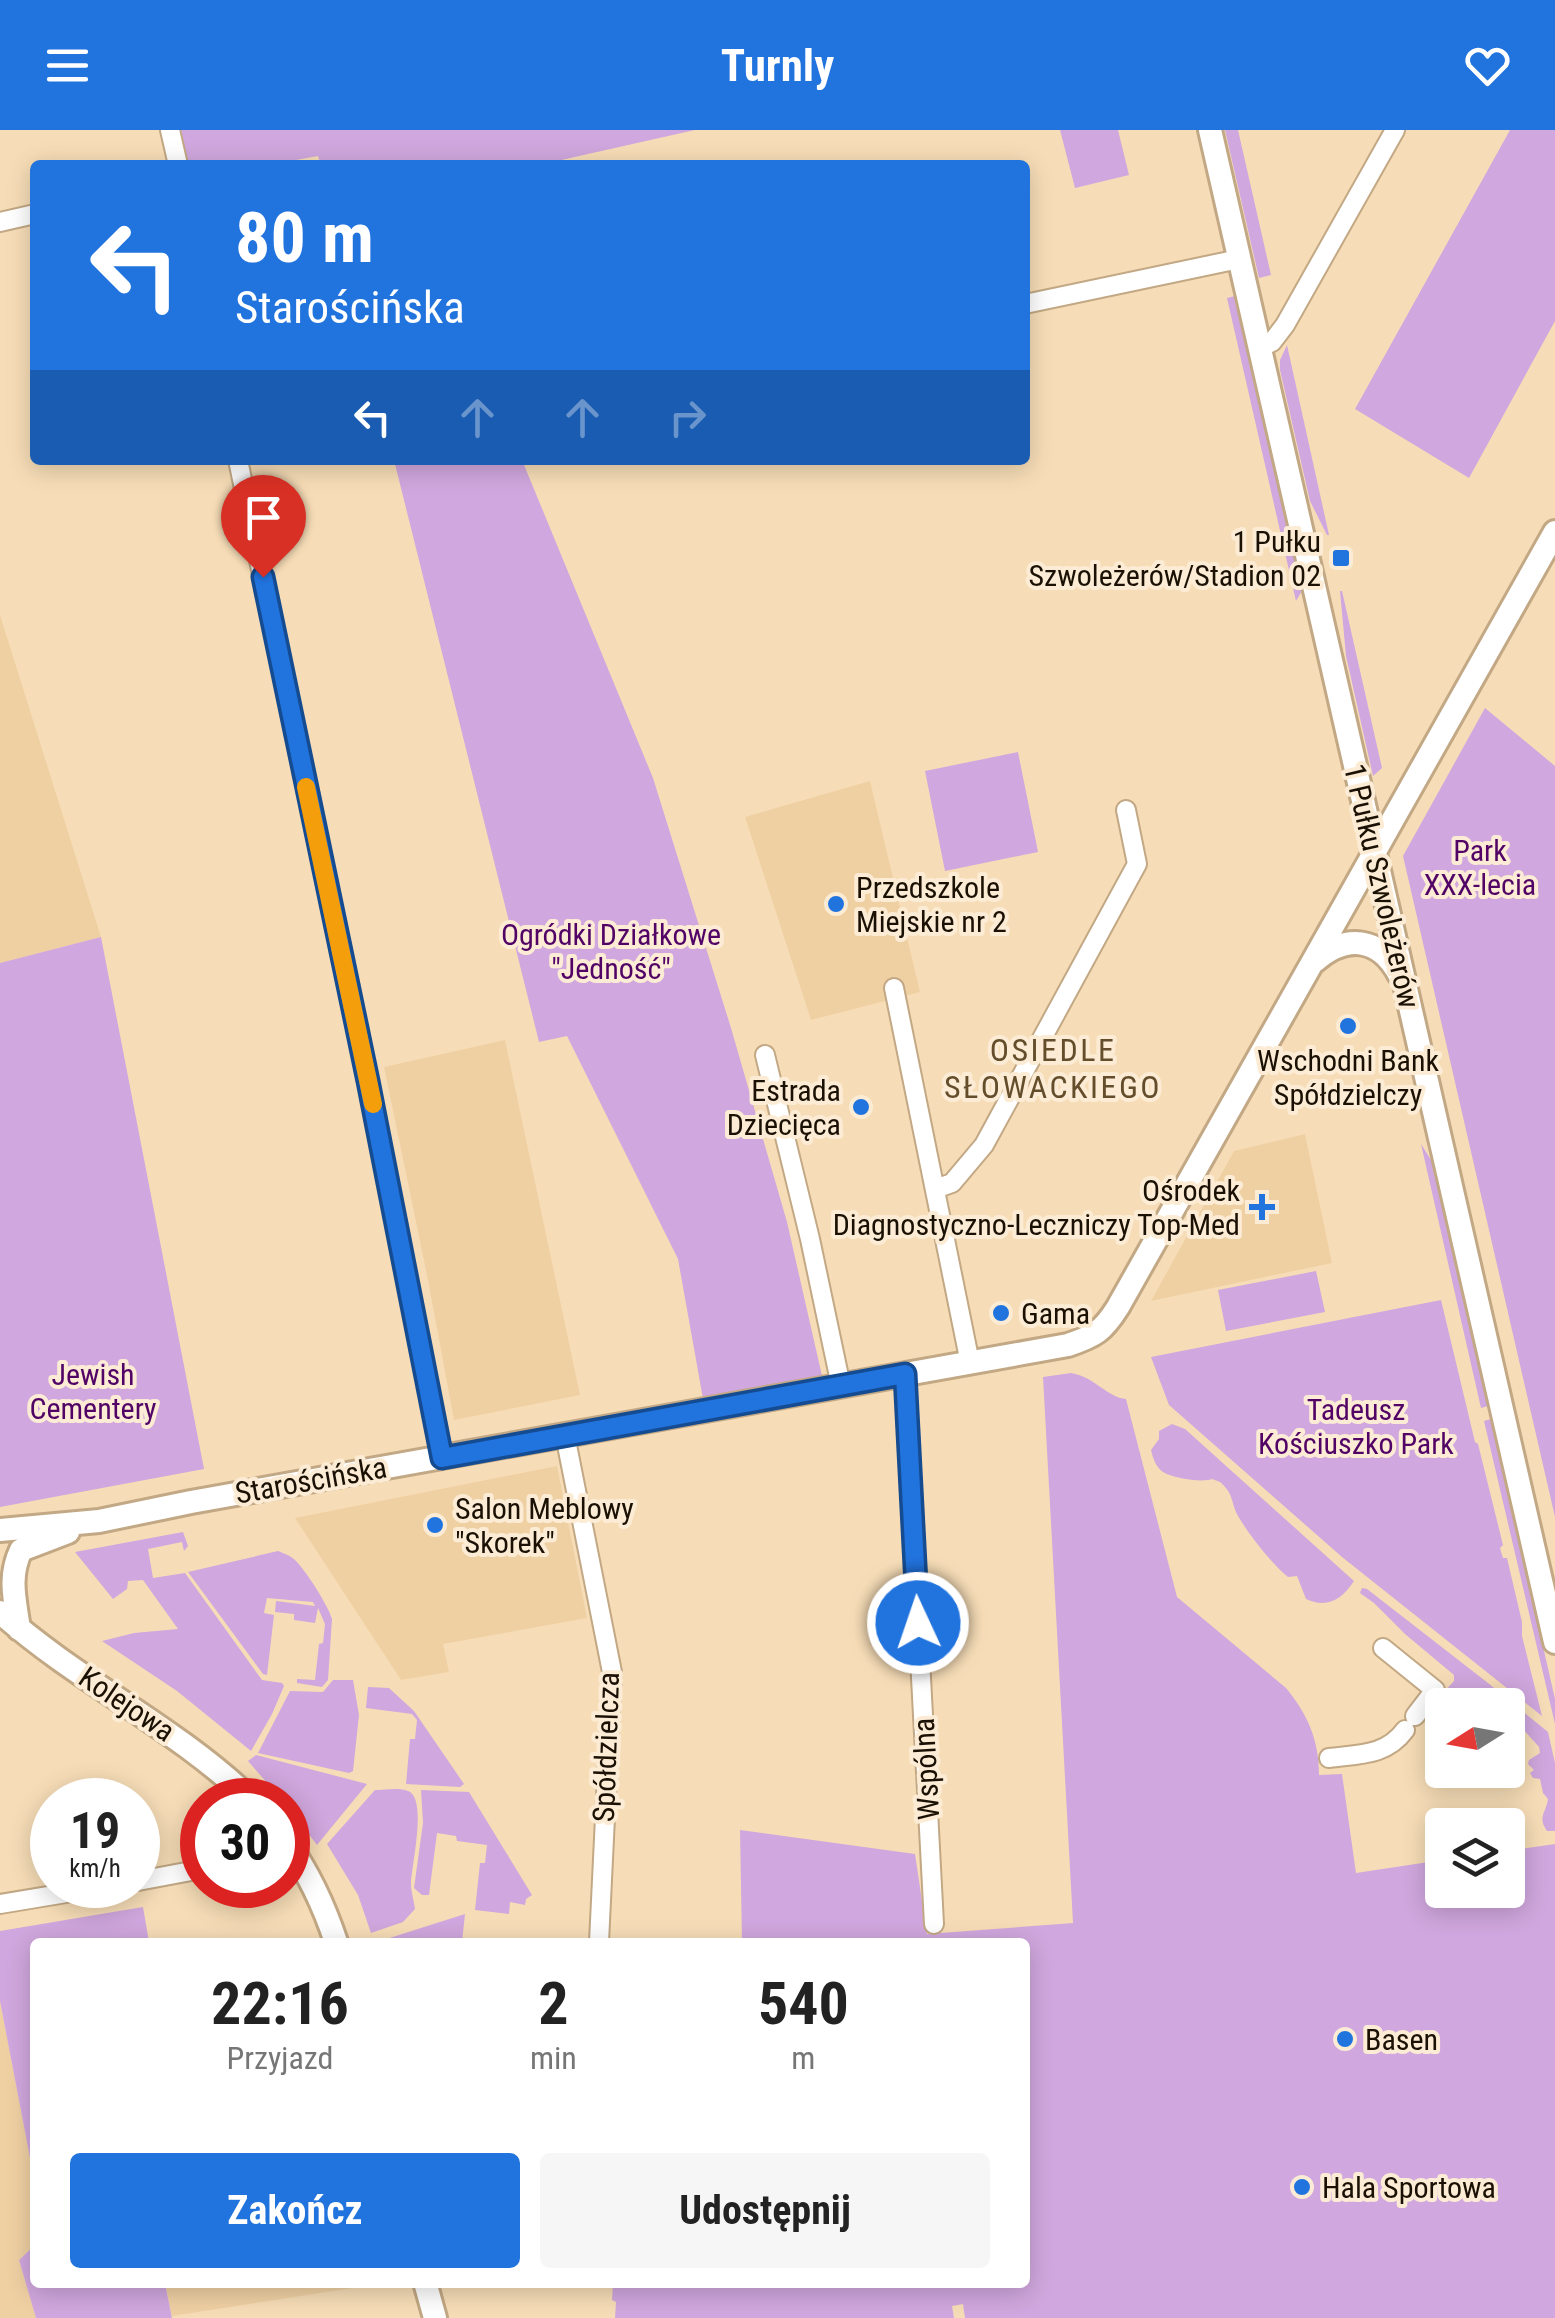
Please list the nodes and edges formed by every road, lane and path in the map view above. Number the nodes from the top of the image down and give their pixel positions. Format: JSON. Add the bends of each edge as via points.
{"nodes":[{"id":1,"x":170,"y":130,"type":"edge"},
{"id":2,"x":1210,"y":130,"type":"edge"},
{"id":3,"x":1395,"y":130,"type":"edge"},
{"id":4,"x":177,"y":160,"type":"edge"},
{"id":5,"x":30,"y":215,"type":"edge"},
{"id":6,"x":0,"y":222,"type":"edge"},
{"id":7,"x":1239,"y":259,"type":"junction"},
{"id":8,"x":1030,"y":303,"type":"edge"},
{"id":9,"x":1260,"y":348,"type":"junction"},
{"id":10,"x":239,"y":465,"type":"edge"},
{"id":11,"x":1555,"y":532,"type":"edge"},
{"id":12,"x":1126,"y":810,"type":"dead end"},
{"id":13,"x":1374,"y":852,"type":"junction"},
{"id":14,"x":1308,"y":967,"type":"junction"},
{"id":15,"x":1404,"y":987,"type":"junction"},
{"id":16,"x":894,"y":988,"type":"dead end"},
{"id":17,"x":766,"y":1055,"type":"dead end"},
{"id":18,"x":935,"y":1189,"type":"junction"},
{"id":19,"x":970,"y":1363,"type":"junction"},
{"id":20,"x":905,"y":1374,"type":"junction"},
{"id":21,"x":841,"y":1386,"type":"junction"},
{"id":22,"x":565,"y":1435,"type":"junction"},
{"id":23,"x":442,"y":1458,"type":"junction"},
{"id":24,"x":100,"y":1521,"type":"junction"},
{"id":25,"x":0,"y":1530,"type":"edge"},
{"id":26,"x":10,"y":1553,"type":"edge"},
{"id":27,"x":0,"y":1612,"type":"edge"},
{"id":28,"x":19,"y":1629,"type":"junction"},
{"id":29,"x":1555,"y":1642,"type":"edge"},
{"id":30,"x":1382,"y":1648,"type":"dead end"},
{"id":31,"x":1330,"y":1758,"type":"dead end"},
{"id":32,"x":228,"y":1778,"type":"edge"},
{"id":33,"x":310,"y":1878,"type":"edge"},
{"id":34,"x":30,"y":1899,"type":"edge"},
{"id":35,"x":0,"y":1904,"type":"edge"},
{"id":36,"x":934,"y":1924,"type":"dead end"},
{"id":37,"x":335,"y":1938,"type":"edge"},
{"id":38,"x":598,"y":1938,"type":"edge"},
{"id":39,"x":426,"y":2288,"type":"edge"},
{"id":40,"x":434,"y":2318,"type":"edge"}],
"edges":[{"from":1,"to":4,"type":"street"},
{"from":2,"to":7,"type":"street","name":"1 Pułku Szwoleżerów"},
{"from":3,"to":9,"type":"street","via":[[1286,324]]},
{"from":5,"to":6,"type":"street"},
{"from":7,"to":8,"type":"street"},
{"from":7,"to":9,"type":"street","name":"1 Pułku Szwoleżerów"},
{"from":9,"to":13,"type":"street","name":"1 Pułku Szwoleżerów"},
{"from":10,"to":23,"type":"street"},
{"from":11,"to":13,"type":"street"},
{"from":12,"to":18,"type":"street","via":[[1137,864],[984,1145],[952,1182]]},
{"from":13,"to":14,"type":"street"},
{"from":13,"to":15,"type":"street","name":"1 Pułku Szwoleżerów"},
{"from":14,"to":15,"type":"street","via":[[1332,949],[1364,944],[1387,954]]},
{"from":14,"to":19,"type":"street","name":"Starościńska","via":[[1106,1326],[1068,1345]]},
{"from":15,"to":29,"type":"street","name":"1 Pułku Szwoleżerów"},
{"from":16,"to":18,"type":"street"},
{"from":17,"to":21,"type":"street"},
{"from":18,"to":19,"type":"street"},
{"from":19,"to":20,"type":"street","name":"Starościńska"},
{"from":20,"to":21,"type":"street","name":"Starościńska"},
{"from":20,"to":36,"type":"street","name":"Wspólna"},
{"from":21,"to":22,"type":"street","name":"Starościńska"},
{"from":22,"to":23,"type":"street","name":"Starościńska"},
{"from":22,"to":38,"type":"street","name":"Spółdzielcza","via":[[612,1672]]},
{"from":23,"to":24,"type":"street","name":"Starościńska"},
{"from":24,"to":25,"type":"street","name":"Starościńska"},
{"from":24,"to":26,"type":"street"},
{"from":26,"to":28,"type":"street"},
{"from":27,"to":28,"type":"street","name":"Kolejowa"},
{"from":28,"to":32,"type":"street","name":"Kolejowa"},
{"from":30,"to":31,"type":"street","via":[[1435,1690],[1396,1742]]},
{"from":33,"to":37,"type":"street"},
{"from":34,"to":35,"type":"street"},
{"from":39,"to":40,"type":"street"}]}
